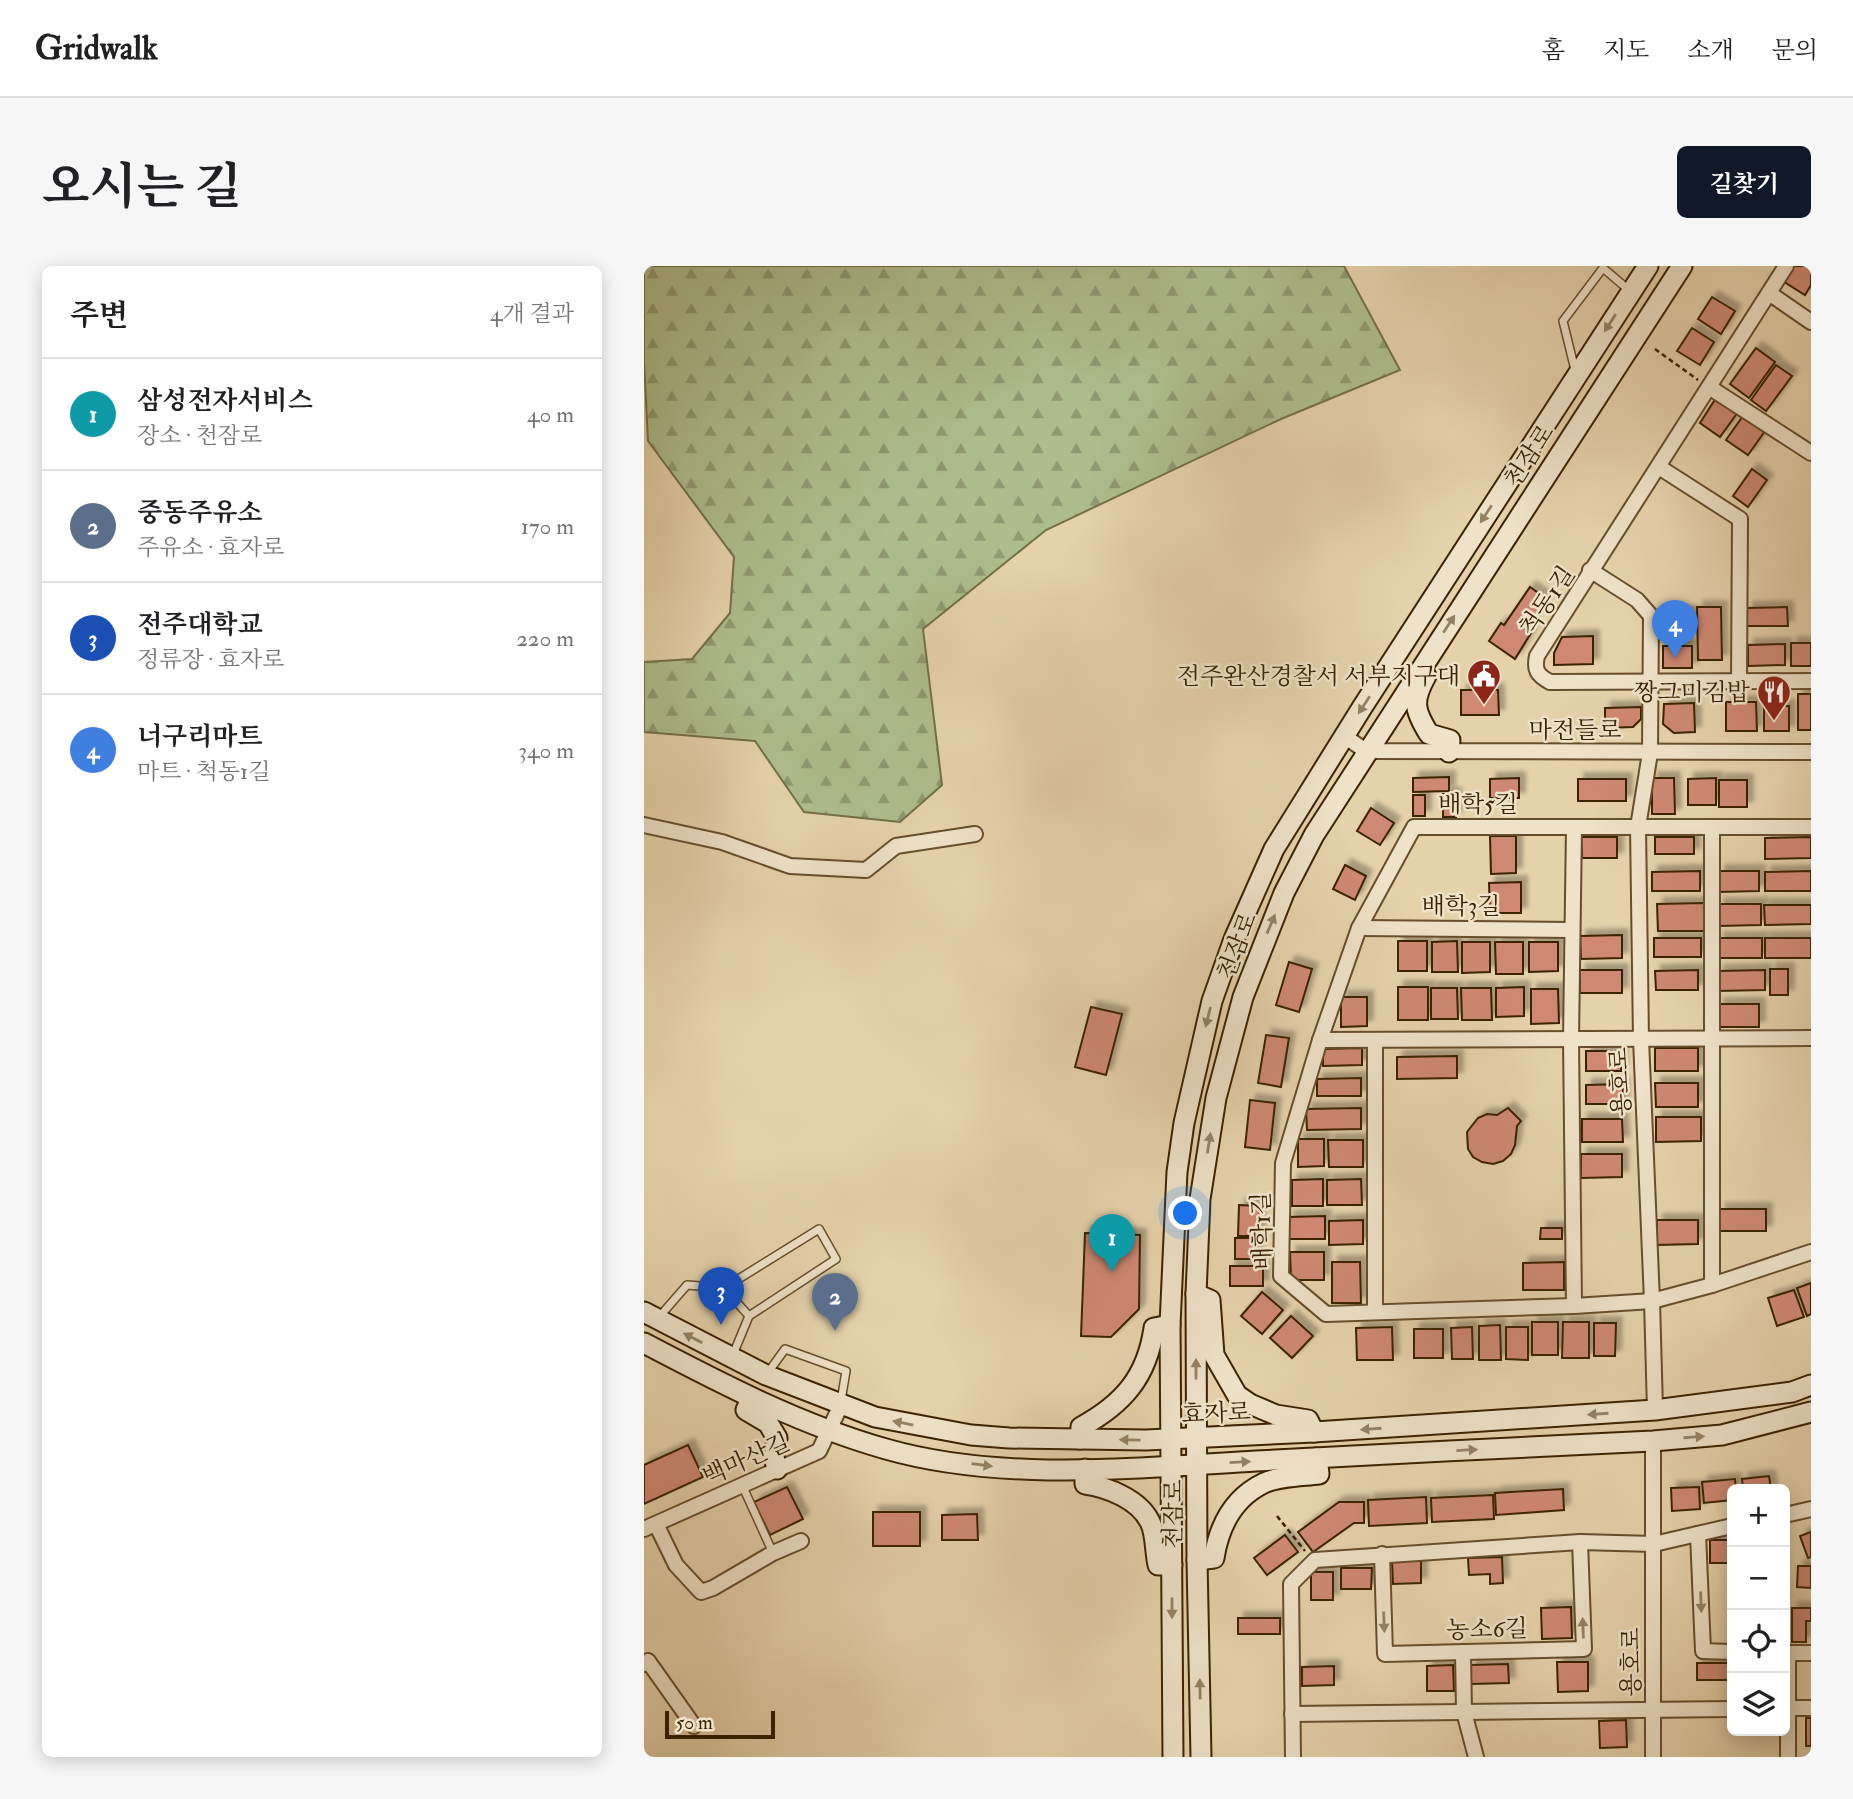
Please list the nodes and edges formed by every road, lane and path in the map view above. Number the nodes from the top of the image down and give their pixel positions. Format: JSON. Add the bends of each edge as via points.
{"nodes":[{"id":1,"x":1648,"y":266,"type":"edge"},
{"id":2,"x":1682,"y":266,"type":"edge"},
{"id":3,"x":1786,"y":266,"type":"edge"},
{"id":4,"x":1630,"y":292,"type":"junction"},
{"id":5,"x":1769,"y":293,"type":"junction"},
{"id":6,"x":1811,"y":322,"type":"edge"},
{"id":7,"x":1655,"y":349,"type":"dead end"},
{"id":8,"x":1576,"y":374,"type":"junction"},
{"id":9,"x":1709,"y":387,"type":"junction"},
{"id":10,"x":1811,"y":453,"type":"edge"},
{"id":11,"x":1658,"y":467,"type":"junction"},
{"id":12,"x":1590,"y":570,"type":"junction"},
{"id":13,"x":1422,"y":665,"type":"junction"},
{"id":14,"x":1652,"y":680,"type":"junction"},
{"id":15,"x":1811,"y":681,"type":"edge"},
{"id":16,"x":1739,"y":682,"type":"junction"},
{"id":17,"x":1344,"y":736,"type":"junction"},
{"id":18,"x":1366,"y":751,"type":"junction"},
{"id":19,"x":1449,"y":752,"type":"junction"},
{"id":20,"x":1811,"y":752,"type":"edge"},
{"id":21,"x":1650,"y":753,"type":"junction"},
{"id":22,"x":644,"y":825,"type":"edge"},
{"id":23,"x":1574,"y":827,"type":"junction"},
{"id":24,"x":1638,"y":827,"type":"junction"},
{"id":25,"x":1712,"y":827,"type":"junction"},
{"id":26,"x":1811,"y":827,"type":"edge"},
{"id":27,"x":975,"y":834,"type":"dead end"},
{"id":28,"x":1359,"y":928,"type":"junction"},
{"id":29,"x":1572,"y":930,"type":"junction"},
{"id":30,"x":1712,"y":1038,"type":"junction"},
{"id":31,"x":1811,"y":1038,"type":"edge"},
{"id":32,"x":1571,"y":1039,"type":"junction"},
{"id":33,"x":1640,"y":1039,"type":"junction"},
{"id":34,"x":1320,"y":1040,"type":"junction"},
{"id":35,"x":1375,"y":1040,"type":"junction"},
{"id":36,"x":1811,"y":1252,"type":"edge"},
{"id":37,"x":1712,"y":1285,"type":"junction"},
{"id":38,"x":724,"y":1289,"type":"junction"},
{"id":39,"x":1196,"y":1294,"type":"junction"},
{"id":40,"x":1652,"y":1301,"type":"junction"},
{"id":41,"x":1574,"y":1306,"type":"junction"},
{"id":42,"x":1375,"y":1312,"type":"junction"},
{"id":43,"x":651,"y":1316,"type":"edge"},
{"id":44,"x":750,"y":1316,"type":"junction"},
{"id":45,"x":1170,"y":1325,"type":"junction"},
{"id":46,"x":644,"y":1343,"type":"edge"},
{"id":47,"x":732,"y":1357,"type":"junction"},
{"id":48,"x":766,"y":1374,"type":"junction"},
{"id":49,"x":1811,"y":1385,"type":"edge"},
{"id":50,"x":751,"y":1399,"type":"junction"},
{"id":51,"x":841,"y":1405,"type":"junction"},
{"id":52,"x":1655,"y":1410,"type":"junction"},
{"id":53,"x":1811,"y":1412,"type":"edge"},
{"id":54,"x":829,"y":1430,"type":"junction"},
{"id":55,"x":1314,"y":1432,"type":"junction"},
{"id":56,"x":1198,"y":1437,"type":"junction"},
{"id":57,"x":1080,"y":1439,"type":"junction"},
{"id":58,"x":1172,"y":1439,"type":"junction"},
{"id":59,"x":1653,"y":1441,"type":"junction"},
{"id":60,"x":1317,"y":1458,"type":"junction"},
{"id":61,"x":1198,"y":1466,"type":"junction"},
{"id":62,"x":1172,"y":1467,"type":"junction"},
{"id":63,"x":777,"y":1469,"type":"junction"},
{"id":64,"x":1085,"y":1469,"type":"junction"},
{"id":65,"x":742,"y":1485,"type":"junction"},
{"id":66,"x":1811,"y":1509,"type":"edge"},
{"id":67,"x":1790,"y":1514,"type":"edge"},
{"id":68,"x":1277,"y":1516,"type":"dead end"},
{"id":69,"x":650,"y":1527,"type":"edge"},
{"id":70,"x":1727,"y":1527,"type":"edge"},
{"id":71,"x":1698,"y":1534,"type":"junction"},
{"id":72,"x":801,"y":1541,"type":"dead end"},
{"id":73,"x":1580,"y":1542,"type":"junction"},
{"id":74,"x":1654,"y":1544,"type":"junction"},
{"id":75,"x":773,"y":1553,"type":"junction"},
{"id":76,"x":1382,"y":1554,"type":"junction"},
{"id":77,"x":1197,"y":1560,"type":"junction"},
{"id":78,"x":1313,"y":1562,"type":"junction"},
{"id":79,"x":1172,"y":1565,"type":"junction"},
{"id":80,"x":1463,"y":1652,"type":"junction"},
{"id":81,"x":1727,"y":1652,"type":"edge"},
{"id":82,"x":1790,"y":1653,"type":"edge"},
{"id":83,"x":1811,"y":1653,"type":"edge"},
{"id":84,"x":645,"y":1659,"type":"edge"},
{"id":85,"x":1790,"y":1708,"type":"edge"},
{"id":86,"x":1811,"y":1708,"type":"edge"},
{"id":87,"x":1653,"y":1709,"type":"junction"},
{"id":88,"x":1727,"y":1709,"type":"edge"},
{"id":89,"x":1464,"y":1712,"type":"junction"},
{"id":90,"x":1292,"y":1714,"type":"junction"},
{"id":91,"x":694,"y":1726,"type":"dead end"},
{"id":92,"x":1787,"y":1736,"type":"edge"},
{"id":93,"x":1173,"y":1757,"type":"edge"},
{"id":94,"x":1201,"y":1757,"type":"edge"},
{"id":95,"x":1293,"y":1757,"type":"edge"},
{"id":96,"x":1476,"y":1757,"type":"edge"},
{"id":97,"x":1653,"y":1757,"type":"edge"},
{"id":98,"x":1788,"y":1757,"type":"edge"}],
"edges":[{"from":1,"to":4,"type":"street","name":"천잠로"},
{"from":13,"to":2,"type":"street","name":"천잠로","one_way":true},
{"from":3,"to":5,"type":"street"},
{"from":4,"to":8,"type":"street","name":"천잠로","one_way":true},
{"from":4,"to":8,"type":"lane","via":[[1603,268],[1563,321]]},
{"from":5,"to":6,"type":"street"},
{"from":5,"to":9,"type":"street"},
{"from":7,"to":9,"type":"path"},
{"from":8,"to":17,"type":"street","name":"천잠로","one_way":true},
{"from":9,"to":10,"type":"street"},
{"from":9,"to":11,"type":"street"},
{"from":11,"to":12,"type":"street"},
{"from":11,"to":16,"type":"street","via":[[1740,519]]},
{"from":12,"to":14,"type":"street","name":"척동1길","via":[[1637,600],[1651,616]]},
{"from":12,"to":14,"type":"street","name":"척동1길","via":[[1537,656],[1539,676],[1550,682]]},
{"from":13,"to":18,"type":"street","name":"천잠로"},
{"from":13,"to":19,"type":"street","via":[[1429,670],[1418,691],[1417,715],[1429,734],[1450,740]]},
{"from":14,"to":16,"type":"street","name":"척동1길"},
{"from":14,"to":21,"type":"street","name":"용호로"},
{"from":15,"to":16,"type":"street","name":"척동1길"},
{"from":17,"to":18,"type":"street"},
{"from":17,"to":45,"type":"street","name":"천잠로","one_way":true,"via":[[1274,849],[1212,1001],[1177,1172]]},
{"from":18,"to":19,"type":"street","name":"마전들로"},
{"from":39,"to":18,"type":"street","name":"천잠로","one_way":true,"via":[[1200,1199],[1216,1098],[1243,997],[1284,893]]},
{"from":19,"to":21,"type":"street","name":"마전들로"},
{"from":20,"to":21,"type":"street","name":"마전들로"},
{"from":21,"to":24,"type":"street","name":"용호로"},
{"from":22,"to":27,"type":"street","via":[[722,842],[790,866],[866,870],[896,846]]},
{"from":23,"to":24,"type":"street","name":"배학5길"},
{"from":23,"to":28,"type":"street","name":"배학5길","via":[[1414,827]]},
{"from":23,"to":29,"type":"street"},
{"from":24,"to":25,"type":"street","name":"배학5길"},
{"from":24,"to":33,"type":"street","name":"용호로"},
{"from":25,"to":26,"type":"street","name":"배학5길"},
{"from":25,"to":30,"type":"street"},
{"from":28,"to":29,"type":"street","name":"배학3길"},
{"from":28,"to":34,"type":"street"},
{"from":29,"to":32,"type":"street"},
{"from":30,"to":31,"type":"street"},
{"from":30,"to":33,"type":"street"},
{"from":30,"to":37,"type":"street"},
{"from":32,"to":33,"type":"street"},
{"from":32,"to":35,"type":"street"},
{"from":32,"to":41,"type":"street"},
{"from":33,"to":40,"type":"street","name":"용호로"},
{"from":34,"to":35,"type":"street"},
{"from":34,"to":42,"type":"street","name":"배학1길","via":[[1283,1163],[1281,1276],[1326,1314]]},
{"from":35,"to":42,"type":"street"},
{"from":36,"to":37,"type":"street","name":"배학1길"},
{"from":37,"to":40,"type":"street","name":"배학1길"},
{"from":38,"to":43,"type":"lane","via":[[687,1284]]},
{"from":38,"to":44,"type":"lane"},
{"from":38,"to":44,"type":"lane","via":[[819,1229],[836,1259]]},
{"from":39,"to":55,"type":"street","via":[[1210,1300],[1213,1355],[1237,1395],[1276,1415],[1308,1420]]},
{"from":56,"to":39,"type":"street","name":"천잠로","one_way":true},
{"from":40,"to":41,"type":"street","name":"배학1길"},
{"from":40,"to":52,"type":"street","name":"용호로"},
{"from":41,"to":42,"type":"street","name":"배학1길"},
{"from":47,"to":43,"type":"street","name":"효자로","one_way":true},
{"from":44,"to":47,"type":"lane"},
{"from":45,"to":57,"type":"street","via":[[1154,1328],[1146,1364],[1135,1382],[1102,1416],[1081,1427]]},
{"from":45,"to":58,"type":"street","name":"천잠로"},
{"from":46,"to":50,"type":"street","name":"효자로"},
{"from":47,"to":48,"type":"street","name":"효자로"},
{"from":48,"to":51,"type":"street","name":"효자로"},
{"from":48,"to":51,"type":"lane","via":[[785,1349],[845,1371]]},
{"from":49,"to":52,"type":"street","name":"효자로","via":[[1792,1392]]},
{"from":50,"to":54,"type":"street","name":"효자로"},
{"from":50,"to":63,"type":"street","via":[[746,1410],[768,1423],[777,1437]]},
{"from":51,"to":54,"type":"street","name":"백마산길"},
{"from":57,"to":51,"type":"street","name":"효자로","one_way":true,"via":[[971,1435],[875,1417]]},
{"from":52,"to":55,"type":"street","name":"효자로","one_way":true},
{"from":59,"to":53,"type":"street","name":"효자로","one_way":true,"via":[[1722,1435]]},
{"from":54,"to":63,"type":"street","name":"백마산길","via":[[819,1451]]},
{"from":54,"to":64,"type":"street","name":"효자로","one_way":true,"via":[[927,1458],[992,1467]]},
{"from":55,"to":56,"type":"street","name":"효자로"},
{"from":56,"to":58,"type":"street","name":"효자로"},
{"from":56,"to":61,"type":"street","name":"천잠로"},
{"from":58,"to":57,"type":"street","name":"효자로","one_way":true},
{"from":58,"to":62,"type":"street","name":"천잠로"},
{"from":60,"to":59,"type":"street","name":"효자로","one_way":true},
{"from":59,"to":74,"type":"street","name":"용호로"},
{"from":61,"to":60,"type":"street","name":"효자로","one_way":true},
{"from":60,"to":77,"type":"street","via":[[1319,1474],[1265,1482],[1237,1501],[1217,1539],[1214,1558]]},
{"from":61,"to":62,"type":"street","name":"효자로"},
{"from":61,"to":77,"type":"street","name":"천잠로"},
{"from":62,"to":64,"type":"street","name":"효자로"},
{"from":62,"to":79,"type":"street","name":"천잠로"},
{"from":63,"to":65,"type":"street","name":"백마산길"},
{"from":64,"to":79,"type":"street","via":[[1085,1484],[1102,1487],[1135,1504],[1150,1522],[1158,1565]]},
{"from":65,"to":69,"type":"street","name":"백마산길"},
{"from":65,"to":75,"type":"lane"},
{"from":66,"to":67,"type":"street"},
{"from":68,"to":78,"type":"path"},
{"from":69,"to":75,"type":"street","via":[[701,1592]]},
{"from":70,"to":71,"type":"street"},
{"from":71,"to":74,"type":"street"},
{"from":71,"to":81,"type":"street","one_way":true,"via":[[1703,1651]]},
{"from":72,"to":75,"type":"street"},
{"from":73,"to":74,"type":"street"},
{"from":73,"to":76,"type":"street"},
{"from":80,"to":73,"type":"street","name":"농소6길","one_way":true,"via":[[1584,1649]]},
{"from":74,"to":87,"type":"street","name":"용호로"},
{"from":76,"to":78,"type":"street"},
{"from":76,"to":80,"type":"street","name":"농소6길","one_way":true,"via":[[1385,1654]]},
{"from":94,"to":77,"type":"street","name":"천잠로","one_way":true},
{"from":78,"to":90,"type":"street","via":[[1291,1584]]},
{"from":79,"to":93,"type":"street","name":"천잠로","one_way":true},
{"from":80,"to":89,"type":"street"},
{"from":82,"to":83,"type":"street"},
{"from":84,"to":91,"type":"street"},
{"from":85,"to":86,"type":"street"},
{"from":87,"to":88,"type":"street"},
{"from":87,"to":89,"type":"street"},
{"from":87,"to":97,"type":"street","name":"용호로"},
{"from":89,"to":90,"type":"street"},
{"from":89,"to":96,"type":"street"},
{"from":90,"to":95,"type":"street"},
{"from":92,"to":98,"type":"street"}]}
